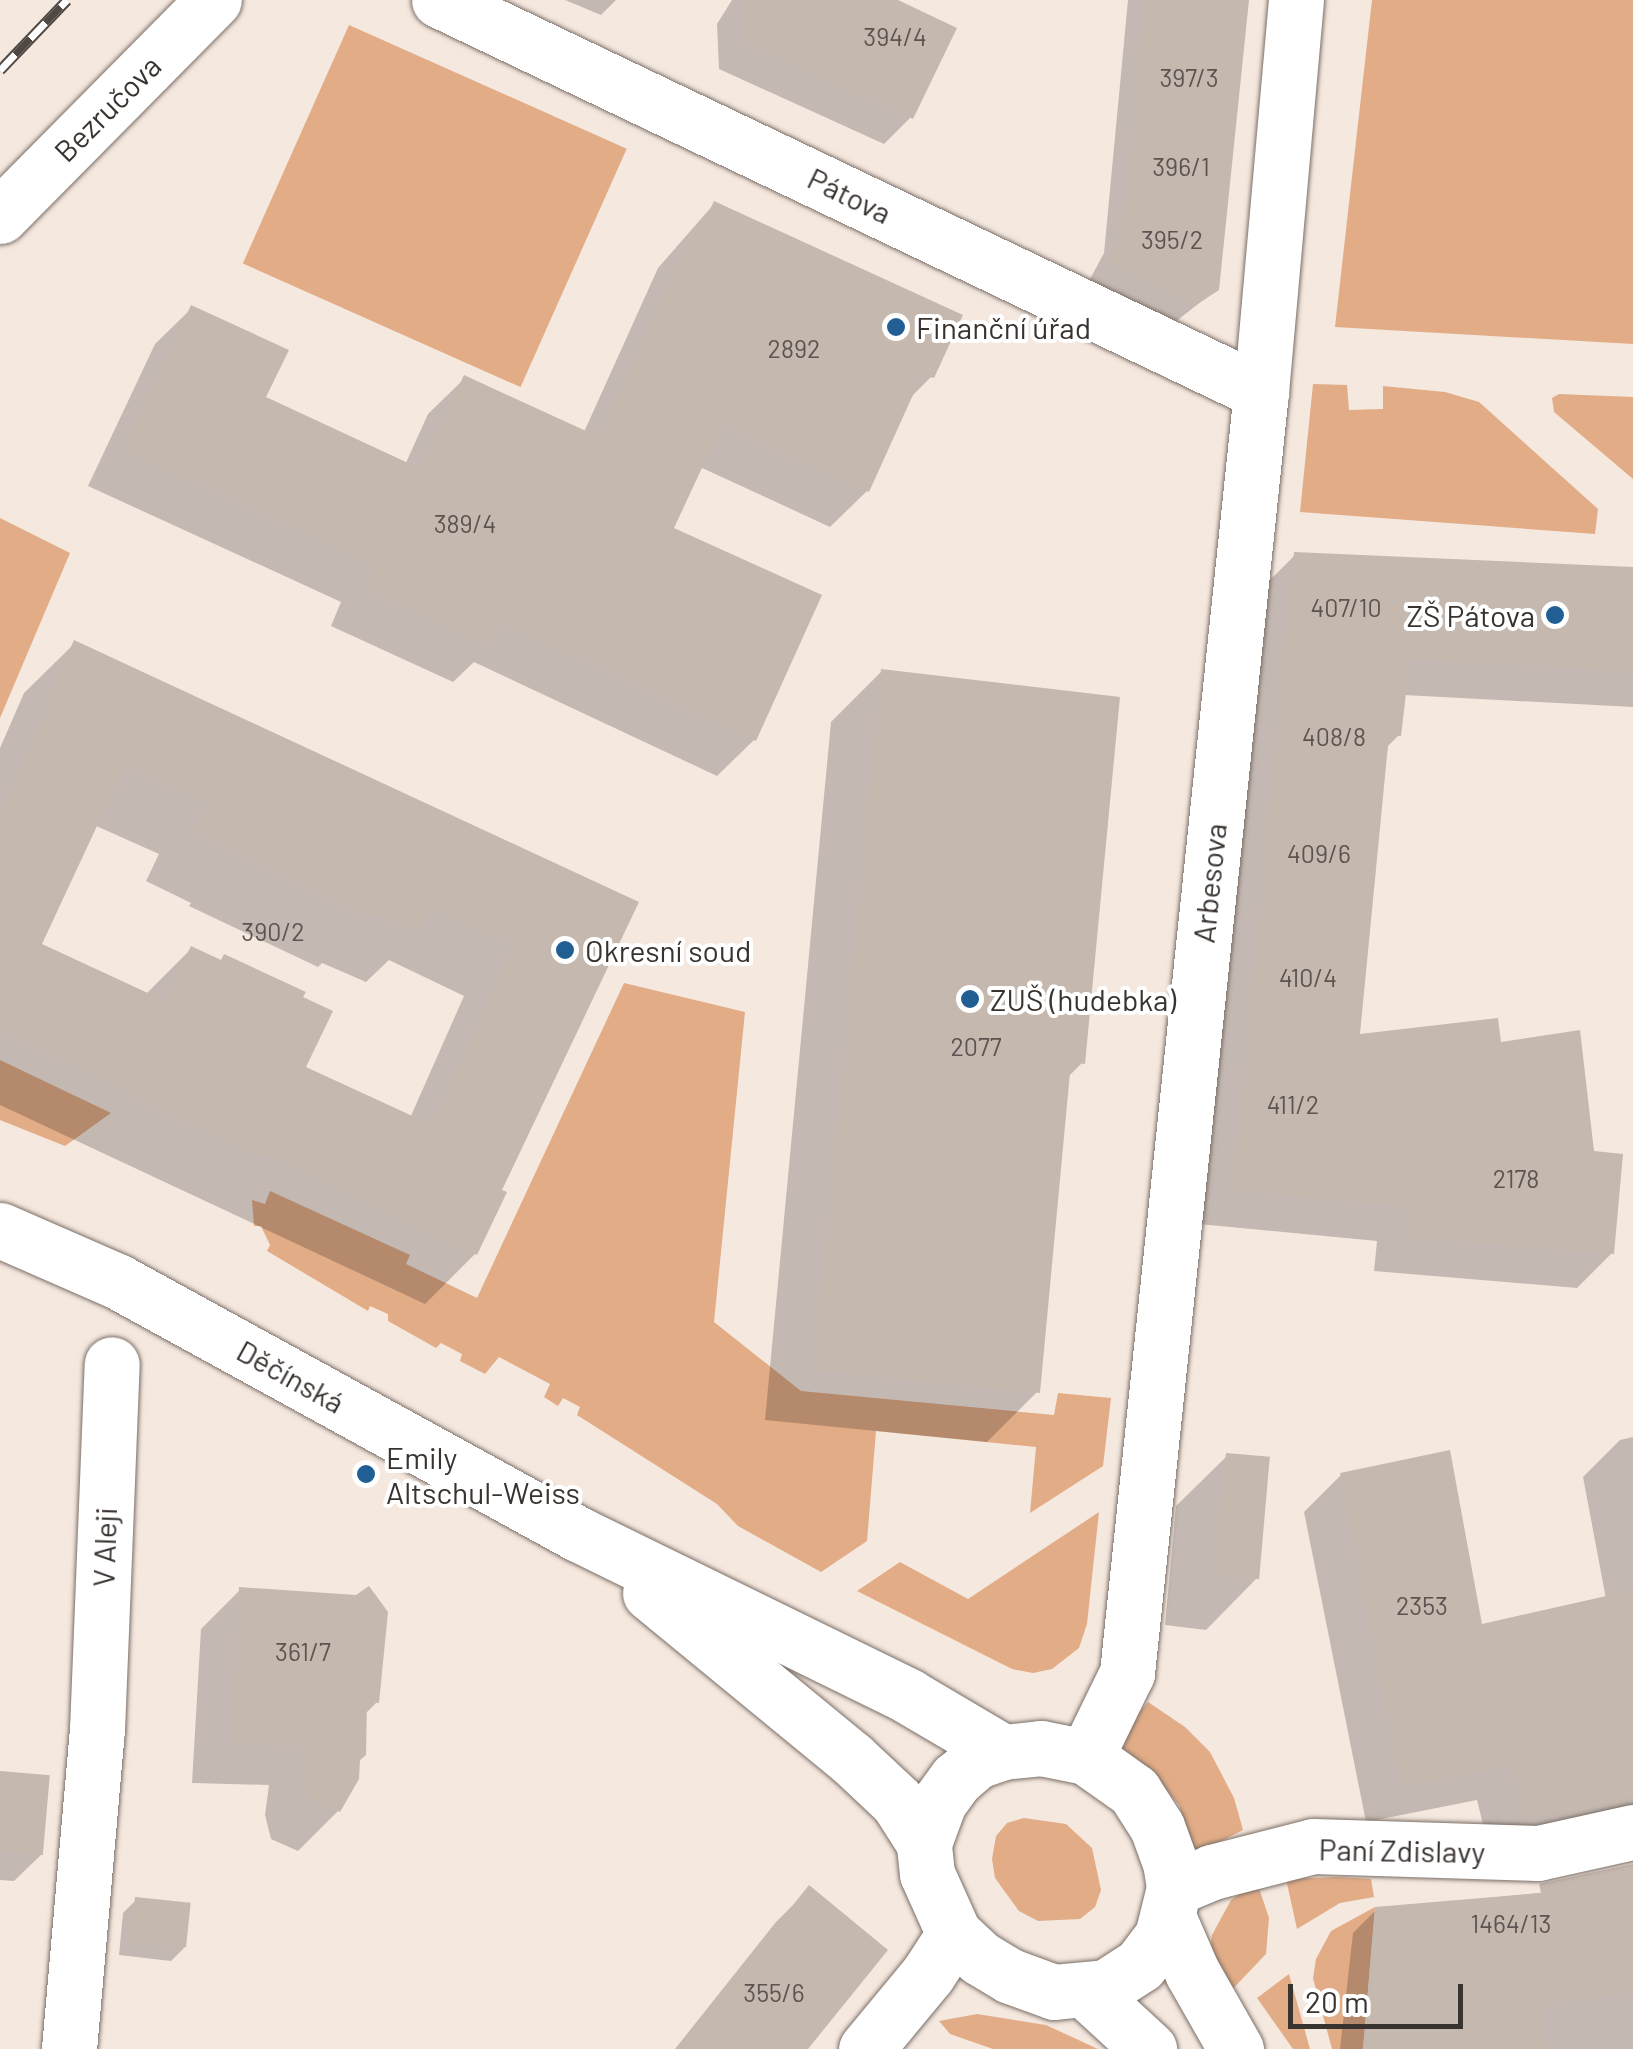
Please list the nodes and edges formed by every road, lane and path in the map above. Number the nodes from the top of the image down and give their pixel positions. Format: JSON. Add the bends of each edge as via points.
{"nodes":[{"id":1,"x":214,"y":0,"type":"edge"},
{"id":2,"x":439,"y":0,"type":"edge"},
{"id":3,"x":1296,"y":0,"type":"edge"},
{"id":4,"x":0,"y":216,"type":"edge"},
{"id":5,"x":1261,"y":392,"type":"junction"},
{"id":6,"x":0,"y":1230,"type":"edge"},
{"id":7,"x":112,"y":1364,"type":"dead end"},
{"id":8,"x":578,"y":1534,"type":"junction"},
{"id":9,"x":1003,"y":1752,"type":"junction"},
{"id":10,"x":1086,"y":1757,"type":"junction"},
{"id":11,"x":1633,"y":1832,"type":"edge"},
{"id":12,"x":924,"y":1843,"type":"junction"},
{"id":13,"x":1172,"y":1903,"type":"junction"},
{"id":14,"x":954,"y":1934,"type":"junction"},
{"id":15,"x":1086,"y":1990,"type":"junction"},
{"id":16,"x":68,"y":2049,"type":"edge"},
{"id":17,"x":866,"y":2049,"type":"edge"},
{"id":18,"x":1149,"y":2049,"type":"edge"},
{"id":19,"x":1236,"y":2049,"type":"edge"}],
"edges":[{"from":1,"to":4,"type":"street","name":"Bezručova"},
{"from":2,"to":5,"type":"street","name":"Pátova"},
{"from":3,"to":5,"type":"street","name":"Arbesova"},
{"from":5,"to":10,"type":"street","name":"Arbesova","via":[[1127,1673]]},
{"from":6,"to":8,"type":"street","name":"Děčínská","via":[[117,1280]]},
{"from":7,"to":16,"type":"street","name":"V Aleji","via":[[97,1730]]},
{"from":8,"to":9,"type":"street","name":"Děčínská","via":[[908,1696]]},
{"from":8,"to":12,"type":"street","name":"Děčínská","via":[[851,1758],[898,1802]]},
{"from":9,"to":10,"type":"street","via":[[1041,1748]]},
{"from":9,"to":12,"type":"street","via":[[956,1779]]},
{"from":10,"to":13,"type":"street","via":[[1146,1806],[1170,1862]]},
{"from":11,"to":13,"type":"street","name":"Paní Zdislavy","via":[[1538,1853],[1313,1846],[1212,1872]]},
{"from":12,"to":14,"type":"street","name":"Děčínská","via":[[927,1874]]},
{"from":13,"to":15,"type":"street","name":"Děčínská","via":[[1140,1965],[1106,1987]]},
{"from":13,"to":19,"type":"street","via":[[1192,1972]]},
{"from":14,"to":15,"type":"street","name":"Děčínská","via":[[1010,1976],[1054,1992]]},
{"from":14,"to":17,"type":"street"},
{"from":15,"to":18,"type":"street"}]}
